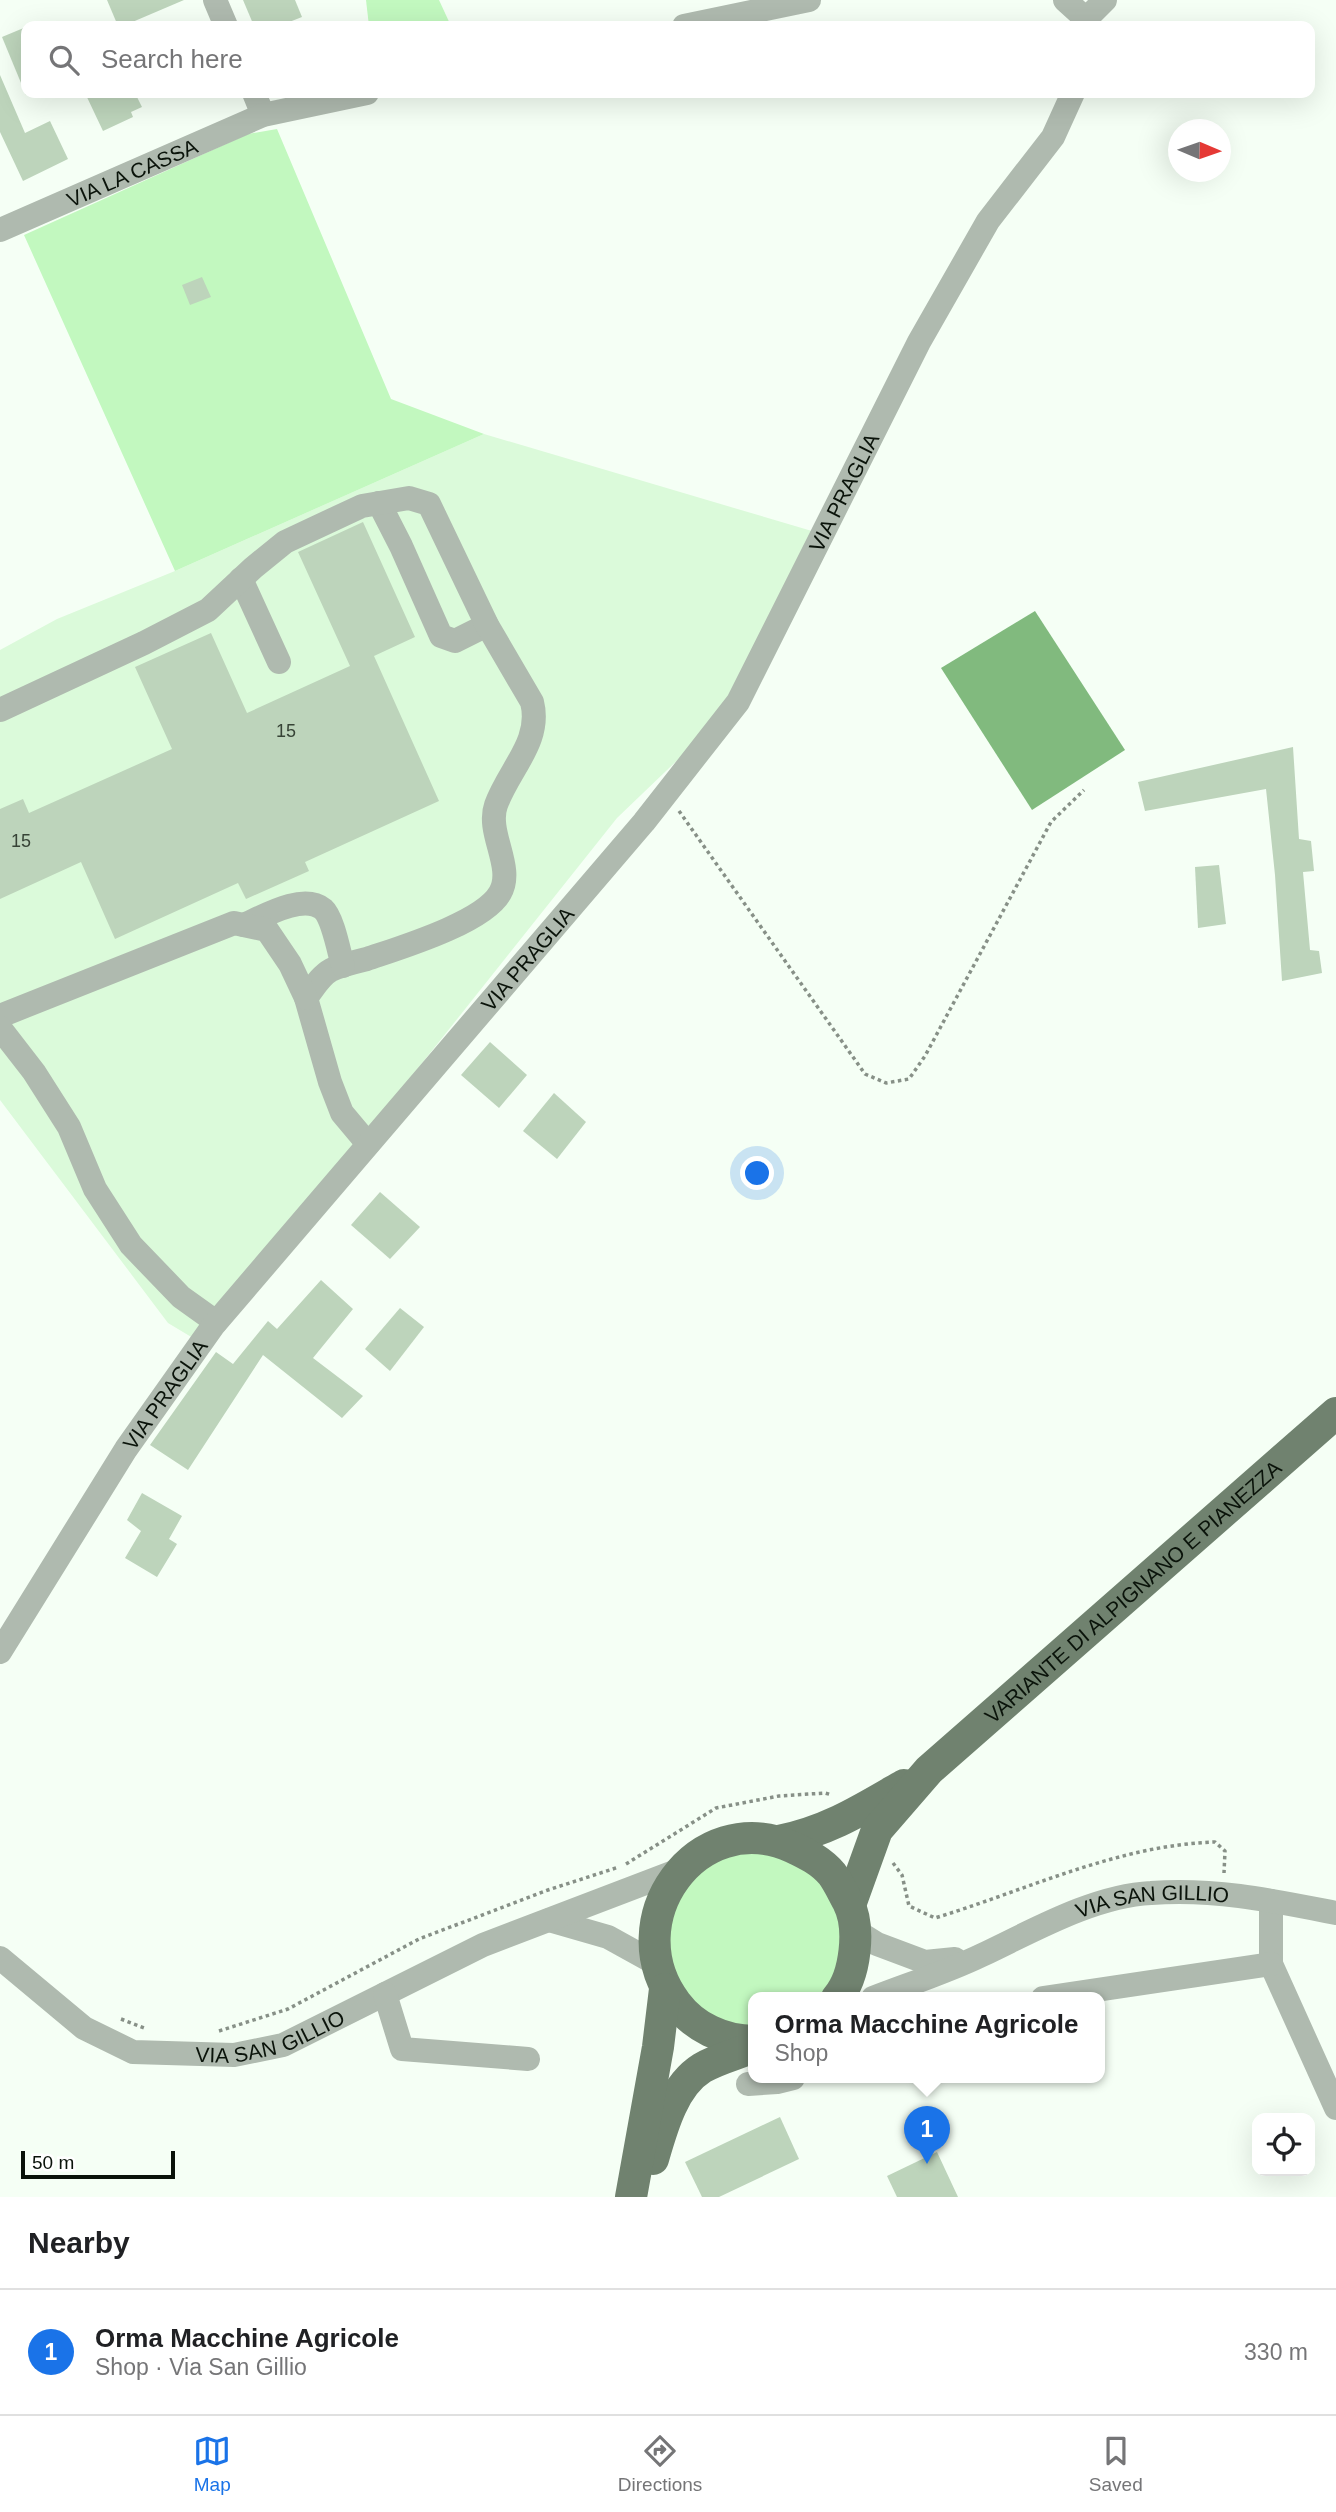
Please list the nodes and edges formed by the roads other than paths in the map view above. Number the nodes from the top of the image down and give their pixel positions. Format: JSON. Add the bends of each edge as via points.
{"nodes":[{"id":1,"x":215,"y":0,"type":"edge"},
{"id":2,"x":809,"y":0,"type":"edge"},
{"id":3,"x":1065,"y":0,"type":"edge"},
{"id":4,"x":1105,"y":0,"type":"edge"},
{"id":5,"x":224,"y":21,"type":"edge"},
{"id":6,"x":708,"y":21,"type":"edge"},
{"id":7,"x":1085,"y":21,"type":"edge"},
{"id":8,"x":1087,"y":21,"type":"edge"},
{"id":9,"x":317,"y":98,"type":"edge"},
{"id":10,"x":1071,"y":98,"type":"edge"},
{"id":11,"x":258,"y":104,"type":"edge"},
{"id":12,"x":0,"y":230,"type":"edge"},
{"id":13,"x":379,"y":503,"type":"junction"},
{"id":14,"x":241,"y":579,"type":"junction"},
{"id":15,"x":487,"y":625,"type":"junction"},
{"id":16,"x":279,"y":662,"type":"dead end"},
{"id":17,"x":0,"y":710,"type":"edge"},
{"id":18,"x":244,"y":925,"type":"junction"},
{"id":19,"x":344,"y":966,"type":"junction"},
{"id":20,"x":306,"y":998,"type":"junction"},
{"id":21,"x":0,"y":1016,"type":"edge"},
{"id":22,"x":0,"y":1028,"type":"edge"},
{"id":23,"x":368,"y":1144,"type":"junction"},
{"id":24,"x":216,"y":1322,"type":"junction"},
{"id":25,"x":1336,"y":1413,"type":"edge"},
{"id":26,"x":0,"y":1651,"type":"edge"},
{"id":27,"x":929,"y":1770,"type":"junction"},
{"id":28,"x":779,"y":1841,"type":"junction"},
{"id":29,"x":682,"y":1868,"type":"junction"},
{"id":30,"x":1271,"y":1901,"type":"junction"},
{"id":31,"x":1336,"y":1913,"type":"edge"},
{"id":32,"x":853,"y":1918,"type":"junction"},
{"id":33,"x":549,"y":1920,"type":"junction"},
{"id":34,"x":980,"y":1956,"type":"junction"},
{"id":35,"x":0,"y":1958,"type":"edge"},
{"id":36,"x":1271,"y":1964,"type":"junction"},
{"id":37,"x":660,"y":1976,"type":"junction"},
{"id":38,"x":840,"y":1992,"type":"edge"},
{"id":39,"x":888,"y":1992,"type":"edge"},
{"id":40,"x":1083,"y":1992,"type":"edge"},
{"id":41,"x":385,"y":1994,"type":"junction"},
{"id":42,"x":748,"y":2041,"type":"edge"},
{"id":43,"x":748,"y":2049,"type":"edge"},
{"id":44,"x":528,"y":2059,"type":"dead end"},
{"id":45,"x":762,"y":2083,"type":"edge"},
{"id":46,"x":748,"y":2084,"type":"dead end"},
{"id":47,"x":1336,"y":2108,"type":"edge"},
{"id":48,"x":631,"y":2197,"type":"edge"},
{"id":49,"x":642,"y":2197,"type":"edge"}],
"edges":[{"from":1,"to":5,"type":"street"},
{"from":2,"to":6,"type":"street"},
{"from":3,"to":7,"type":"street"},
{"from":4,"to":8,"type":"street"},
{"from":9,"to":11,"type":"street","name":"VIA LA CASSA"},
{"from":10,"to":23,"type":"street","name":"VIA PRAGLIA","via":[[1053,137],[988,221],[919,342],[738,702],[667,793]]},
{"from":11,"to":12,"type":"street","name":"VIA LA CASSA"},
{"from":13,"to":14,"type":"street","via":[[362,506],[285,542]]},
{"from":13,"to":15,"type":"street","via":[[409,498],[429,504]]},
{"from":13,"to":15,"type":"street","via":[[440,636],[455,641]]},
{"from":14,"to":16,"type":"street"},
{"from":14,"to":17,"type":"street","via":[[208,610]]},
{"from":15,"to":19,"type":"street","via":[[536,716],[533,733],[492,816],[504,866],[501,892],[488,908],[460,924]]},
{"from":18,"to":19,"type":"street","via":[[286,906],[309,903],[324,909]]},
{"from":18,"to":20,"type":"street","via":[[267,930]]},
{"from":18,"to":21,"type":"street","via":[[234,923]]},
{"from":19,"to":20,"type":"street","via":[[331,970]]},
{"from":20,"to":23,"type":"street","via":[[342,1113]]},
{"from":22,"to":24,"type":"street","via":[[69,1127],[95,1189],[131,1245],[181,1297]]},
{"from":23,"to":24,"type":"street","name":"VIA PRAGLIA"},
{"from":24,"to":26,"type":"street","name":"VIA PRAGLIA","via":[[126,1449]]},
{"from":25,"to":27,"type":"main road","name":"VARIANTE DI ALPIGNANO E PIANEZZA"},
{"from":27,"to":28,"type":"main road","name":"VARIANTE DI ALPIGNANO E PIANEZZA","via":[[851,1816],[810,1835]]},
{"from":27,"to":32,"type":"main road","name":"VARIANTE DI ALPIGNANO E PIANEZZA","via":[[877,1830]]},
{"from":28,"to":29,"type":"main road","name":"VARIANTE DI ALPIGNANO E PIANEZZA","via":[[729,1841]]},
{"from":28,"to":32,"type":"main road","name":"VARIANTE DI ALPIGNANO E PIANEZZA","via":[[811,1856],[832,1874]]},
{"from":29,"to":33,"type":"street","name":"VIA SAN GILLIO"},
{"from":29,"to":37,"type":"main road","name":"VARIANTE DI ALPIGNANO E PIANEZZA","via":[[663,1896],[653,1929]]},
{"from":30,"to":31,"type":"street","name":"VIA SAN GILLIO"},
{"from":30,"to":34,"type":"street","name":"VIA SAN GILLIO","via":[[1149,1892],[1045,1923]]},
{"from":30,"to":36,"type":"street"},
{"from":32,"to":34,"type":"street","name":"VIA SAN GILLIO","via":[[877,1944],[925,1962]]},
{"from":32,"to":38,"type":"main road","name":"VARIANTE DI ALPIGNANO E PIANEZZA","via":[[853,1964]]},
{"from":33,"to":37,"type":"street","via":[[608,1937]]},
{"from":33,"to":41,"type":"street","name":"VIA SAN GILLIO","via":[[483,1945]]},
{"from":34,"to":39,"type":"street","name":"VIA SAN GILLIO"},
{"from":35,"to":41,"type":"street","name":"VIA SAN GILLIO","via":[[84,2028],[132,2052],[234,2055],[283,2045]]},
{"from":36,"to":40,"type":"street"},
{"from":36,"to":47,"type":"street"},
{"from":37,"to":42,"type":"main road","via":[[684,2014],[710,2032]]},
{"from":37,"to":48,"type":"main road","name":"VARIANTE DI ALPIGNANO E PIANEZZA","via":[[658,2047]]},
{"from":41,"to":44,"type":"street","via":[[402,2049]]},
{"from":43,"to":49,"type":"main road","via":[[702,2068],[682,2087],[661,2132]]},
{"from":45,"to":46,"type":"street"}]}
